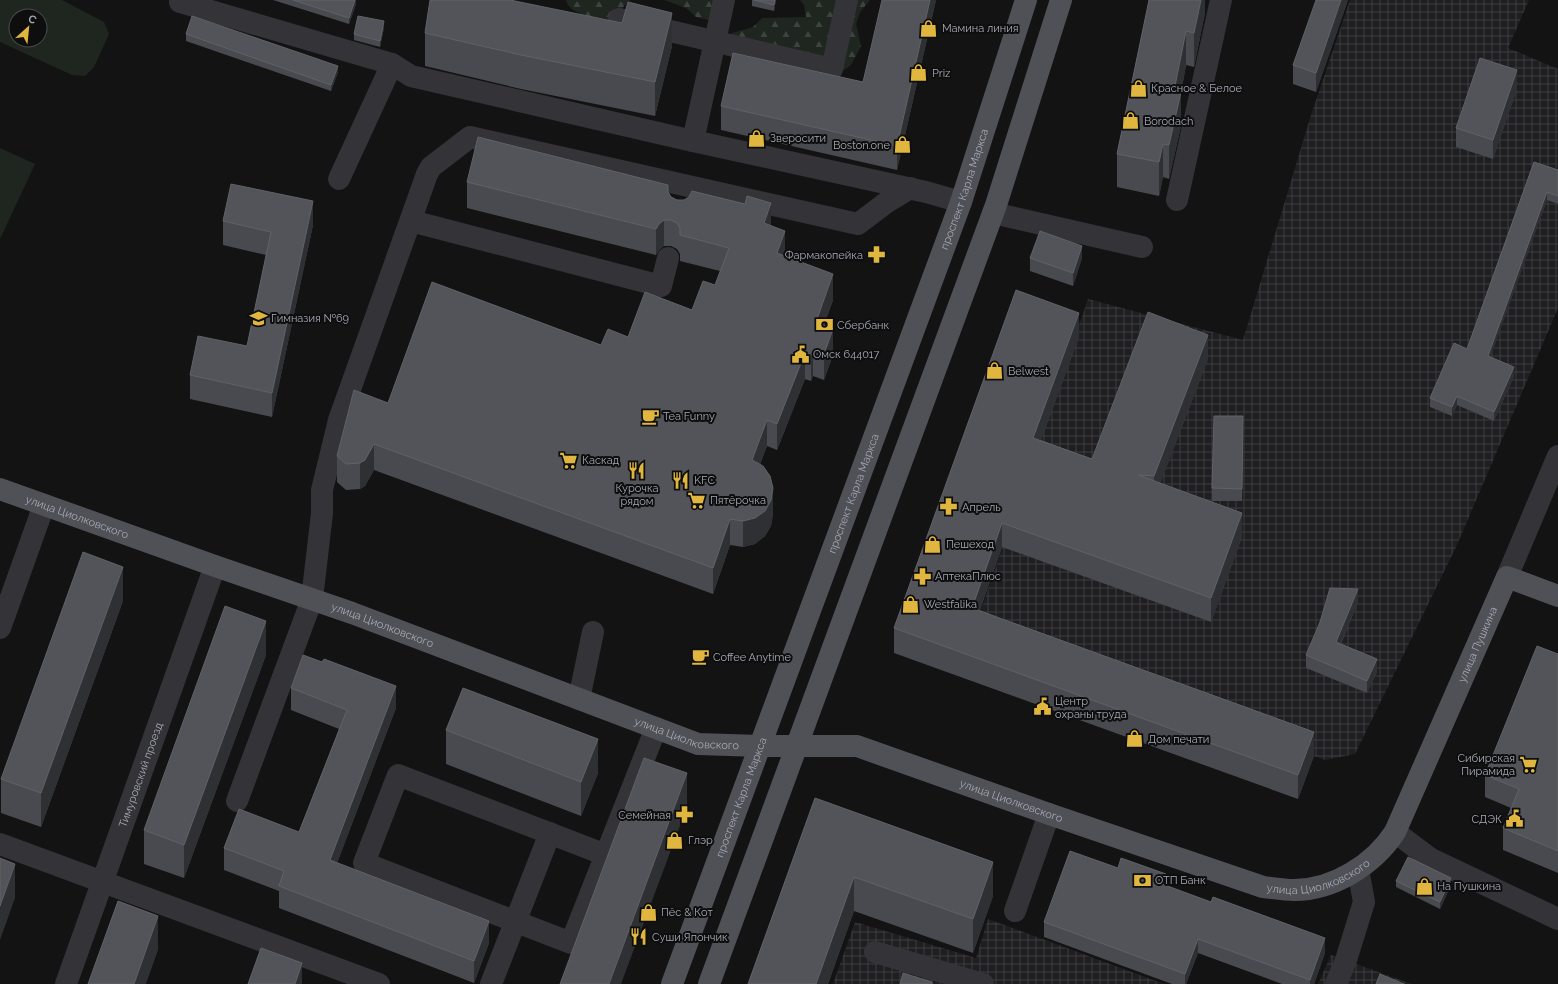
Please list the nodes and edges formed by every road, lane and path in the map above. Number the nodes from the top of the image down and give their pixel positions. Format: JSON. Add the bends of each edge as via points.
{"nodes":[{"id":1,"x":180,"y":0,"type":"edge"},
{"id":2,"x":724,"y":0,"type":"edge"},
{"id":3,"x":847,"y":0,"type":"edge"},
{"id":4,"x":1221,"y":0,"type":"edge"},
{"id":5,"x":1025,"y":3,"type":"edge"},
{"id":6,"x":1059,"y":8,"type":"edge"},
{"id":7,"x":585,"y":33,"type":"edge"},
{"id":8,"x":714,"y":41,"type":"junction"},
{"id":9,"x":392,"y":64,"type":"junction"},
{"id":10,"x":693,"y":141,"type":"junction"},
{"id":11,"x":339,"y":179,"type":"dead end"},
{"id":12,"x":686,"y":185,"type":"junction"},
{"id":13,"x":910,"y":188,"type":"junction"},
{"id":14,"x":1177,"y":200,"type":"dead end"},
{"id":15,"x":961,"y":202,"type":"junction"},
{"id":16,"x":681,"y":207,"type":"edge"},
{"id":17,"x":993,"y":213,"type":"junction"},
{"id":18,"x":410,"y":221,"type":"junction"},
{"id":19,"x":1142,"y":247,"type":"dead end"},
{"id":20,"x":668,"y":258,"type":"dead end"},
{"id":21,"x":1558,"y":456,"type":"edge"},
{"id":22,"x":0,"y":489,"type":"edge"},
{"id":23,"x":44,"y":505,"type":"junction"},
{"id":24,"x":216,"y":566,"type":"junction"},
{"id":25,"x":1508,"y":576,"type":"junction"},
{"id":26,"x":1558,"y":596,"type":"edge"},
{"id":27,"x":312,"y":599,"type":"junction"},
{"id":28,"x":0,"y":628,"type":"edge"},
{"id":29,"x":593,"y":632,"type":"dead end"},
{"id":30,"x":579,"y":699,"type":"junction"},
{"id":31,"x":656,"y":728,"type":"junction"},
{"id":32,"x":796,"y":745,"type":"junction"},
{"id":33,"x":760,"y":746,"type":"junction"},
{"id":34,"x":237,"y":801,"type":"dead end"},
{"id":35,"x":1049,"y":814,"type":"junction"},
{"id":36,"x":1395,"y":832,"type":"junction"},
{"id":37,"x":550,"y":833,"type":"junction"},
{"id":38,"x":0,"y":844,"type":"edge"},
{"id":39,"x":606,"y":855,"type":"junction"},
{"id":40,"x":1358,"y":869,"type":"junction"},
{"id":41,"x":102,"y":882,"type":"junction"},
{"id":42,"x":1015,"y":911,"type":"dead end"},
{"id":43,"x":1558,"y":919,"type":"edge"},
{"id":44,"x":516,"y":922,"type":"junction"},
{"id":45,"x":875,"y":952,"type":"dead end"},
{"id":46,"x":66,"y":984,"type":"edge"},
{"id":47,"x":379,"y":984,"type":"edge"},
{"id":48,"x":492,"y":984,"type":"edge"},
{"id":49,"x":672,"y":984,"type":"edge"},
{"id":50,"x":709,"y":984,"type":"edge"},
{"id":51,"x":983,"y":984,"type":"edge"},
{"id":52,"x":1336,"y":984,"type":"edge"}],
"edges":[{"from":1,"to":9,"type":"street"},
{"from":2,"to":8,"type":"street"},
{"from":3,"to":8,"type":"street","via":[[832,69]]},
{"from":4,"to":14,"type":"street"},
{"from":5,"to":6,"type":"main road"},
{"from":5,"to":15,"type":"main road","name":"проспект Карла Маркса"},
{"from":6,"to":17,"type":"main road"},
{"from":7,"to":8,"type":"street","via":[[614,39],[619,19]]},
{"from":8,"to":10,"type":"street"},
{"from":9,"to":10,"type":"street","via":[[411,76],[505,91]]},
{"from":9,"to":11,"type":"street"},
{"from":10,"to":13,"type":"street"},
{"from":12,"to":13,"type":"street","via":[[858,224],[886,202]]},
{"from":12,"to":16,"type":"street"},
{"from":12,"to":18,"type":"street","via":[[470,137],[431,167]]},
{"from":13,"to":15,"type":"street"},
{"from":15,"to":33,"type":"main road","name":"проспект Карла Маркса"},
{"from":17,"to":19,"type":"street"},
{"from":17,"to":32,"type":"main road"},
{"from":18,"to":20,"type":"street","via":[[661,286]]},
{"from":18,"to":27,"type":"street","via":[[339,420],[322,490],[322,513]]},
{"from":21,"to":25,"type":"street","name":"улица Пушкина"},
{"from":22,"to":23,"type":"main road","name":"улица Циолковского"},
{"from":23,"to":24,"type":"main road","name":"улица Циолковского"},
{"from":23,"to":28,"type":"street"},
{"from":24,"to":27,"type":"main road","name":"улица Циолковского"},
{"from":24,"to":41,"type":"street","name":"Тимуровский проезд"},
{"from":25,"to":26,"type":"main road"},
{"from":25,"to":36,"type":"main road","name":"улица Пушкина"},
{"from":27,"to":30,"type":"main road","name":"улица Циолковского"},
{"from":27,"to":34,"type":"street"},
{"from":29,"to":30,"type":"street"},
{"from":30,"to":31,"type":"main road","name":"улица Циолковского"},
{"from":31,"to":33,"type":"main road","name":"улица Циолковского","via":[[698,744]]},
{"from":31,"to":39,"type":"street"},
{"from":32,"to":33,"type":"main road","name":"улица Циолковского"},
{"from":32,"to":35,"type":"main road","name":"улица Циолковского","via":[[858,746]]},
{"from":32,"to":50,"type":"main road"},
{"from":33,"to":49,"type":"main road","name":"проспект Карла Маркса"},
{"from":35,"to":40,"type":"main road","name":"улица Циолковского","via":[[1263,887],[1295,890],[1328,884]]},
{"from":35,"to":42,"type":"street"},
{"from":36,"to":40,"type":"main road","name":"улица Циолковского","via":[[1380,852]]},
{"from":36,"to":43,"type":"street","via":[[1431,859]]},
{"from":37,"to":39,"type":"street"},
{"from":37,"to":44,"type":"street"},
{"from":37,"to":44,"type":"street","via":[[398,775],[364,863]]},
{"from":38,"to":41,"type":"street"},
{"from":39,"to":44,"type":"street","via":[[572,943]]},
{"from":40,"to":52,"type":"street","via":[[1364,902]]},
{"from":41,"to":46,"type":"street","name":"Тимуровский проезд"},
{"from":41,"to":47,"type":"street"},
{"from":44,"to":48,"type":"street"},
{"from":45,"to":51,"type":"street"}]}
